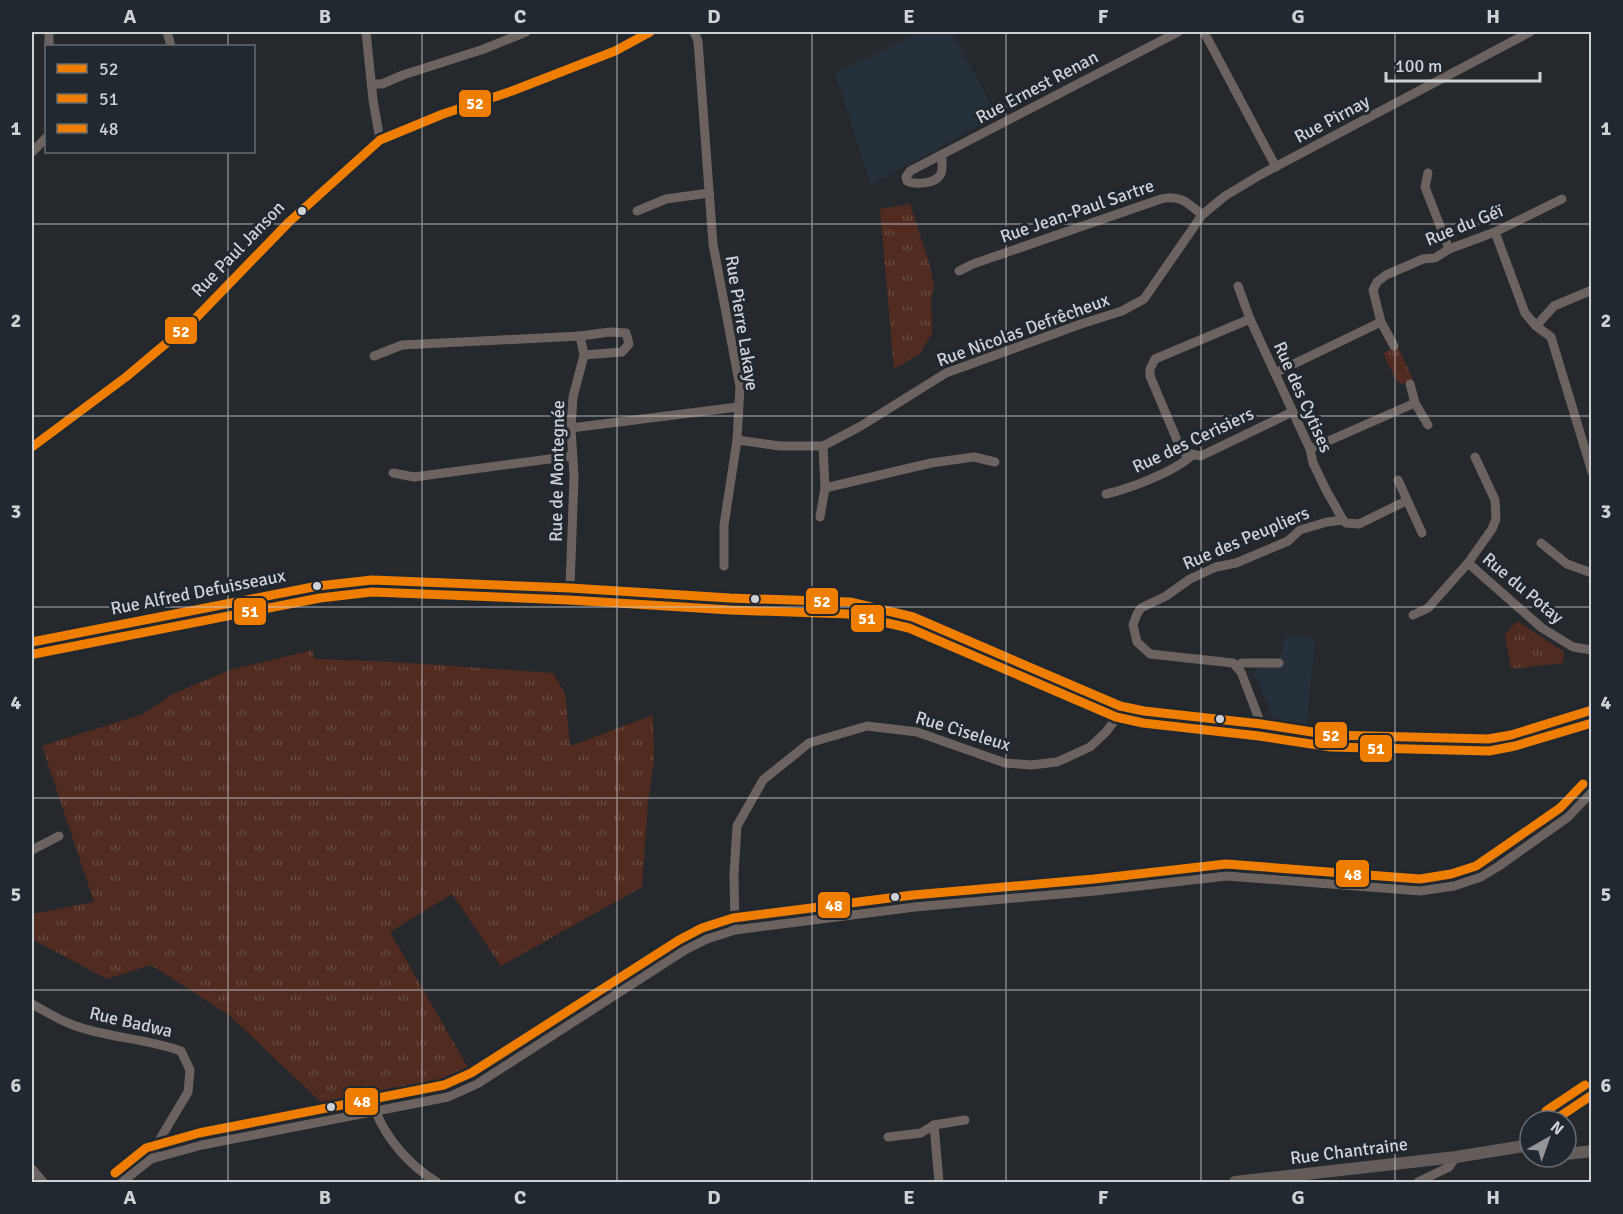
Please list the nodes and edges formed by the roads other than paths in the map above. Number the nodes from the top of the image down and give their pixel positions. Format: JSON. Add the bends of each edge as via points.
{"nodes":[{"id":1,"x":367,"y":32,"type":"edge"},
{"id":2,"x":526,"y":32,"type":"edge"},
{"id":3,"x":650,"y":32,"type":"edge"},
{"id":4,"x":694,"y":32,"type":"edge"},
{"id":5,"x":1178,"y":32,"type":"edge"},
{"id":6,"x":1204,"y":32,"type":"edge"},
{"id":7,"x":1530,"y":32,"type":"edge"},
{"id":8,"x":372,"y":84,"type":"junction"},
{"id":9,"x":45,"y":139,"type":"edge"},
{"id":10,"x":380,"y":140,"type":"junction"},
{"id":11,"x":32,"y":152,"type":"edge"},
{"id":12,"x":942,"y":155,"type":"dead end"},
{"id":13,"x":1276,"y":167,"type":"junction"},
{"id":14,"x":1428,"y":173,"type":"dead end"},
{"id":15,"x":709,"y":193,"type":"junction"},
{"id":16,"x":1562,"y":199,"type":"dead end"},
{"id":17,"x":637,"y":211,"type":"dead end"},
{"id":18,"x":1202,"y":215,"type":"junction"},
{"id":19,"x":1495,"y":232,"type":"junction"},
{"id":20,"x":1449,"y":249,"type":"junction"},
{"id":21,"x":959,"y":271,"type":"dead end"},
{"id":22,"x":1238,"y":286,"type":"dead end"},
{"id":23,"x":1592,"y":290,"type":"edge"},
{"id":24,"x":1250,"y":319,"type":"junction"},
{"id":25,"x":1382,"y":322,"type":"junction"},
{"id":26,"x":1536,"y":326,"type":"junction"},
{"id":27,"x":580,"y":336,"type":"junction"},
{"id":28,"x":1394,"y":346,"type":"dead end"},
{"id":29,"x":584,"y":355,"type":"junction"},
{"id":30,"x":374,"y":356,"type":"dead end"},
{"id":31,"x":1275,"y":373,"type":"junction"},
{"id":32,"x":1410,"y":384,"type":"dead end"},
{"id":33,"x":1415,"y":403,"type":"junction"},
{"id":34,"x":738,"y":407,"type":"junction"},
{"id":35,"x":1292,"y":412,"type":"junction"},
{"id":36,"x":1428,"y":424,"type":"dead end"},
{"id":37,"x":571,"y":428,"type":"junction"},
{"id":38,"x":737,"y":440,"type":"junction"},
{"id":39,"x":823,"y":446,"type":"junction"},
{"id":40,"x":32,"y":447,"type":"edge"},
{"id":41,"x":1310,"y":449,"type":"junction"},
{"id":42,"x":1192,"y":455,"type":"junction"},
{"id":43,"x":572,"y":456,"type":"junction"},
{"id":44,"x":1475,"y":457,"type":"dead end"},
{"id":45,"x":995,"y":462,"type":"dead end"},
{"id":46,"x":1592,"y":472,"type":"edge"},
{"id":47,"x":393,"y":473,"type":"dead end"},
{"id":48,"x":1398,"y":480,"type":"dead end"},
{"id":49,"x":825,"y":488,"type":"junction"},
{"id":50,"x":1106,"y":494,"type":"dead end"},
{"id":51,"x":1406,"y":501,"type":"junction"},
{"id":52,"x":820,"y":517,"type":"dead end"},
{"id":53,"x":1343,"y":520,"type":"junction"},
{"id":54,"x":1422,"y":533,"type":"dead end"},
{"id":55,"x":1541,"y":543,"type":"dead end"},
{"id":56,"x":1467,"y":563,"type":"junction"},
{"id":57,"x":724,"y":566,"type":"dead end"},
{"id":58,"x":1592,"y":573,"type":"edge"},
{"id":59,"x":570,"y":588,"type":"junction"},
{"id":60,"x":1413,"y":615,"type":"dead end"},
{"id":61,"x":32,"y":642,"type":"edge"},
{"id":62,"x":1592,"y":650,"type":"edge"},
{"id":63,"x":1278,"y":663,"type":"dead end"},
{"id":64,"x":1236,"y":666,"type":"junction"},
{"id":65,"x":1120,"y":706,"type":"junction"},
{"id":66,"x":1592,"y":710,"type":"edge"},
{"id":67,"x":1261,"y":724,"type":"junction"},
{"id":68,"x":1592,"y":792,"type":"edge"},
{"id":69,"x":59,"y":836,"type":"dead end"},
{"id":70,"x":32,"y":850,"type":"edge"},
{"id":71,"x":735,"y":930,"type":"junction"},
{"id":72,"x":32,"y":1004,"type":"edge"},
{"id":73,"x":1592,"y":1095,"type":"edge"},
{"id":74,"x":1571,"y":1109,"type":"edge"},
{"id":75,"x":375,"y":1110,"type":"junction"},
{"id":76,"x":965,"y":1120,"type":"dead end"},
{"id":77,"x":934,"y":1125,"type":"junction"},
{"id":78,"x":888,"y":1137,"type":"dead end"},
{"id":79,"x":1518,"y":1146,"type":"edge"},
{"id":80,"x":1461,"y":1156,"type":"junction"},
{"id":81,"x":151,"y":1159,"type":"junction"},
{"id":82,"x":32,"y":1169,"type":"edge"},
{"id":83,"x":43,"y":1182,"type":"edge"},
{"id":84,"x":122,"y":1182,"type":"edge"},
{"id":85,"x":437,"y":1182,"type":"edge"},
{"id":86,"x":939,"y":1182,"type":"edge"},
{"id":87,"x":1235,"y":1182,"type":"edge"},
{"id":88,"x":1418,"y":1182,"type":"edge"}],
"edges":[{"from":1,"to":8,"type":"street"},
{"from":2,"to":8,"type":"street","via":[[382,84]]},
{"from":3,"to":10,"type":"street","name":"Rue Paul Janson","via":[[615,51]]},
{"from":4,"to":15,"type":"street","name":"Rue Pierre Lakaye","via":[[698,41]]},
{"from":5,"to":12,"type":"street","name":"Rue Ernest Renan"},
{"from":6,"to":13,"type":"street"},
{"from":7,"to":13,"type":"street","name":"Rue Pirnay"},
{"from":8,"to":10,"type":"street"},
{"from":9,"to":11,"type":"street"},
{"from":10,"to":40,"type":"street","name":"Rue Paul Janson","via":[[289,222],[194,320]]},
{"from":13,"to":18,"type":"street","name":"Rue Nicolas Defrêcheux","via":[[1231,192]]},
{"from":14,"to":20,"type":"street","via":[[1425,187]]},
{"from":15,"to":17,"type":"street","via":[[666,199]]},
{"from":15,"to":34,"type":"street","name":"Rue Pierre Lakaye","via":[[713,244],[740,387]]},
{"from":16,"to":19,"type":"street","name":"Rue du Géï"},
{"from":18,"to":21,"type":"street","name":"Rue Jean-Paul Sartre","via":[[1182,199],[1167,197]]},
{"from":18,"to":39,"type":"street","name":"Rue Nicolas Defrêcheux","via":[[1144,299],[1122,312],[946,373]]},
{"from":19,"to":20,"type":"street","name":"Rue du Géï"},
{"from":19,"to":26,"type":"street","via":[[1525,313]]},
{"from":20,"to":25,"type":"street","name":"Rue du Géï","via":[[1377,282],[1373,290]]},
{"from":22,"to":24,"type":"street","name":"Rue des Cytises"},
{"from":23,"to":26,"type":"street","via":[[1554,306]]},
{"from":24,"to":31,"type":"street","name":"Rue des Cytises"},
{"from":24,"to":42,"type":"street","via":[[1155,359],[1152,365],[1150,376],[1182,452]]},
{"from":25,"to":28,"type":"street"},
{"from":25,"to":31,"type":"street"},
{"from":26,"to":46,"type":"street","via":[[1551,337]]},
{"from":27,"to":29,"type":"street","name":"Rue de Montegnée"},
{"from":27,"to":29,"type":"street","via":[[626,333],[629,344],[622,352]]},
{"from":27,"to":30,"type":"street","via":[[402,345]]},
{"from":29,"to":37,"type":"street","name":"Rue de Montegnée","via":[[573,397]]},
{"from":31,"to":35,"type":"street","name":"Rue des Cytises"},
{"from":32,"to":33,"type":"street"},
{"from":33,"to":36,"type":"street"},
{"from":33,"to":41,"type":"street"},
{"from":34,"to":37,"type":"street"},
{"from":34,"to":38,"type":"street","name":"Rue Pierre Lakaye"},
{"from":35,"to":41,"type":"street","name":"Rue des Cytises"},
{"from":35,"to":42,"type":"street","name":"Rue des Cerisiers","via":[[1201,456]]},
{"from":37,"to":43,"type":"street","name":"Rue de Montegnée"},
{"from":38,"to":39,"type":"street","name":"Rue Nicolas Defrêcheux"},
{"from":38,"to":57,"type":"street","name":"Rue Pierre Lakaye","via":[[724,525]]},
{"from":39,"to":49,"type":"street"},
{"from":41,"to":53,"type":"street","name":"Rue des Cytises","via":[[1313,463]]},
{"from":42,"to":50,"type":"street","name":"Rue des Cerisiers","via":[[1185,462]]},
{"from":43,"to":47,"type":"street","via":[[414,477]]},
{"from":43,"to":59,"type":"street","name":"Rue de Montegnée"},
{"from":44,"to":56,"type":"street","name":"Rue du Potay","via":[[1497,509],[1492,529]]},
{"from":45,"to":49,"type":"street","via":[[974,457],[931,463]]},
{"from":48,"to":51,"type":"street"},
{"from":49,"to":52,"type":"street"},
{"from":51,"to":53,"type":"street","name":"Rue des Peupliers","via":[[1359,524]]},
{"from":51,"to":54,"type":"street"},
{"from":53,"to":64,"type":"street","name":"Rue des Peupliers","via":[[1300,530],[1288,541],[1198,575],[1141,608],[1133,625],[1137,642],[1150,654]]},
{"from":55,"to":58,"type":"street","via":[[1567,564]]},
{"from":56,"to":60,"type":"street","name":"Rue du Potay","via":[[1428,608]]},
{"from":56,"to":62,"type":"street","name":"Rue du Potay","via":[[1542,628],[1573,647]]},
{"from":59,"to":61,"type":"street","name":"Rue Alfred Defuisseaux","via":[[372,580],[318,585]]},
{"from":59,"to":65,"type":"street","name":"Rue Alfred Defuisseaux","via":[[850,602],[913,617]]},
{"from":63,"to":64,"type":"street","name":"Rue des Peupliers"},
{"from":64,"to":67,"type":"street"},
{"from":65,"to":67,"type":"street","name":"Rue Alfred Defuisseaux"},
{"from":65,"to":71,"type":"street","name":"Rue Ciseleux","via":[[1115,720],[1090,747],[1057,762],[1005,763],[916,732],[867,726],[809,743],[763,780],[737,826]]},
{"from":66,"to":67,"type":"street","name":"Rue Alfred Defuisseaux","via":[[1488,739],[1331,735]]},
{"from":68,"to":71,"type":"street","via":[[1568,816],[1499,866],[1454,886],[1420,891],[1227,876],[915,907]]},
{"from":69,"to":70,"type":"street"},
{"from":71,"to":75,"type":"street","via":[[685,950],[477,1084],[448,1097]]},
{"from":72,"to":81,"type":"street","name":"Rue Badwa","via":[[73,1025],[181,1051],[190,1070],[188,1092]]},
{"from":73,"to":74,"type":"street"},
{"from":75,"to":81,"type":"street"},
{"from":75,"to":85,"type":"street","via":[[393,1144],[420,1172]]},
{"from":76,"to":77,"type":"street"},
{"from":77,"to":78,"type":"street","via":[[921,1133]]},
{"from":77,"to":86,"type":"street"},
{"from":79,"to":80,"type":"street","name":"Rue Chantraine"},
{"from":80,"to":87,"type":"street","name":"Rue Chantraine"},
{"from":80,"to":88,"type":"street","via":[[1449,1167]]},
{"from":81,"to":84,"type":"street"},
{"from":82,"to":83,"type":"street"}]}
